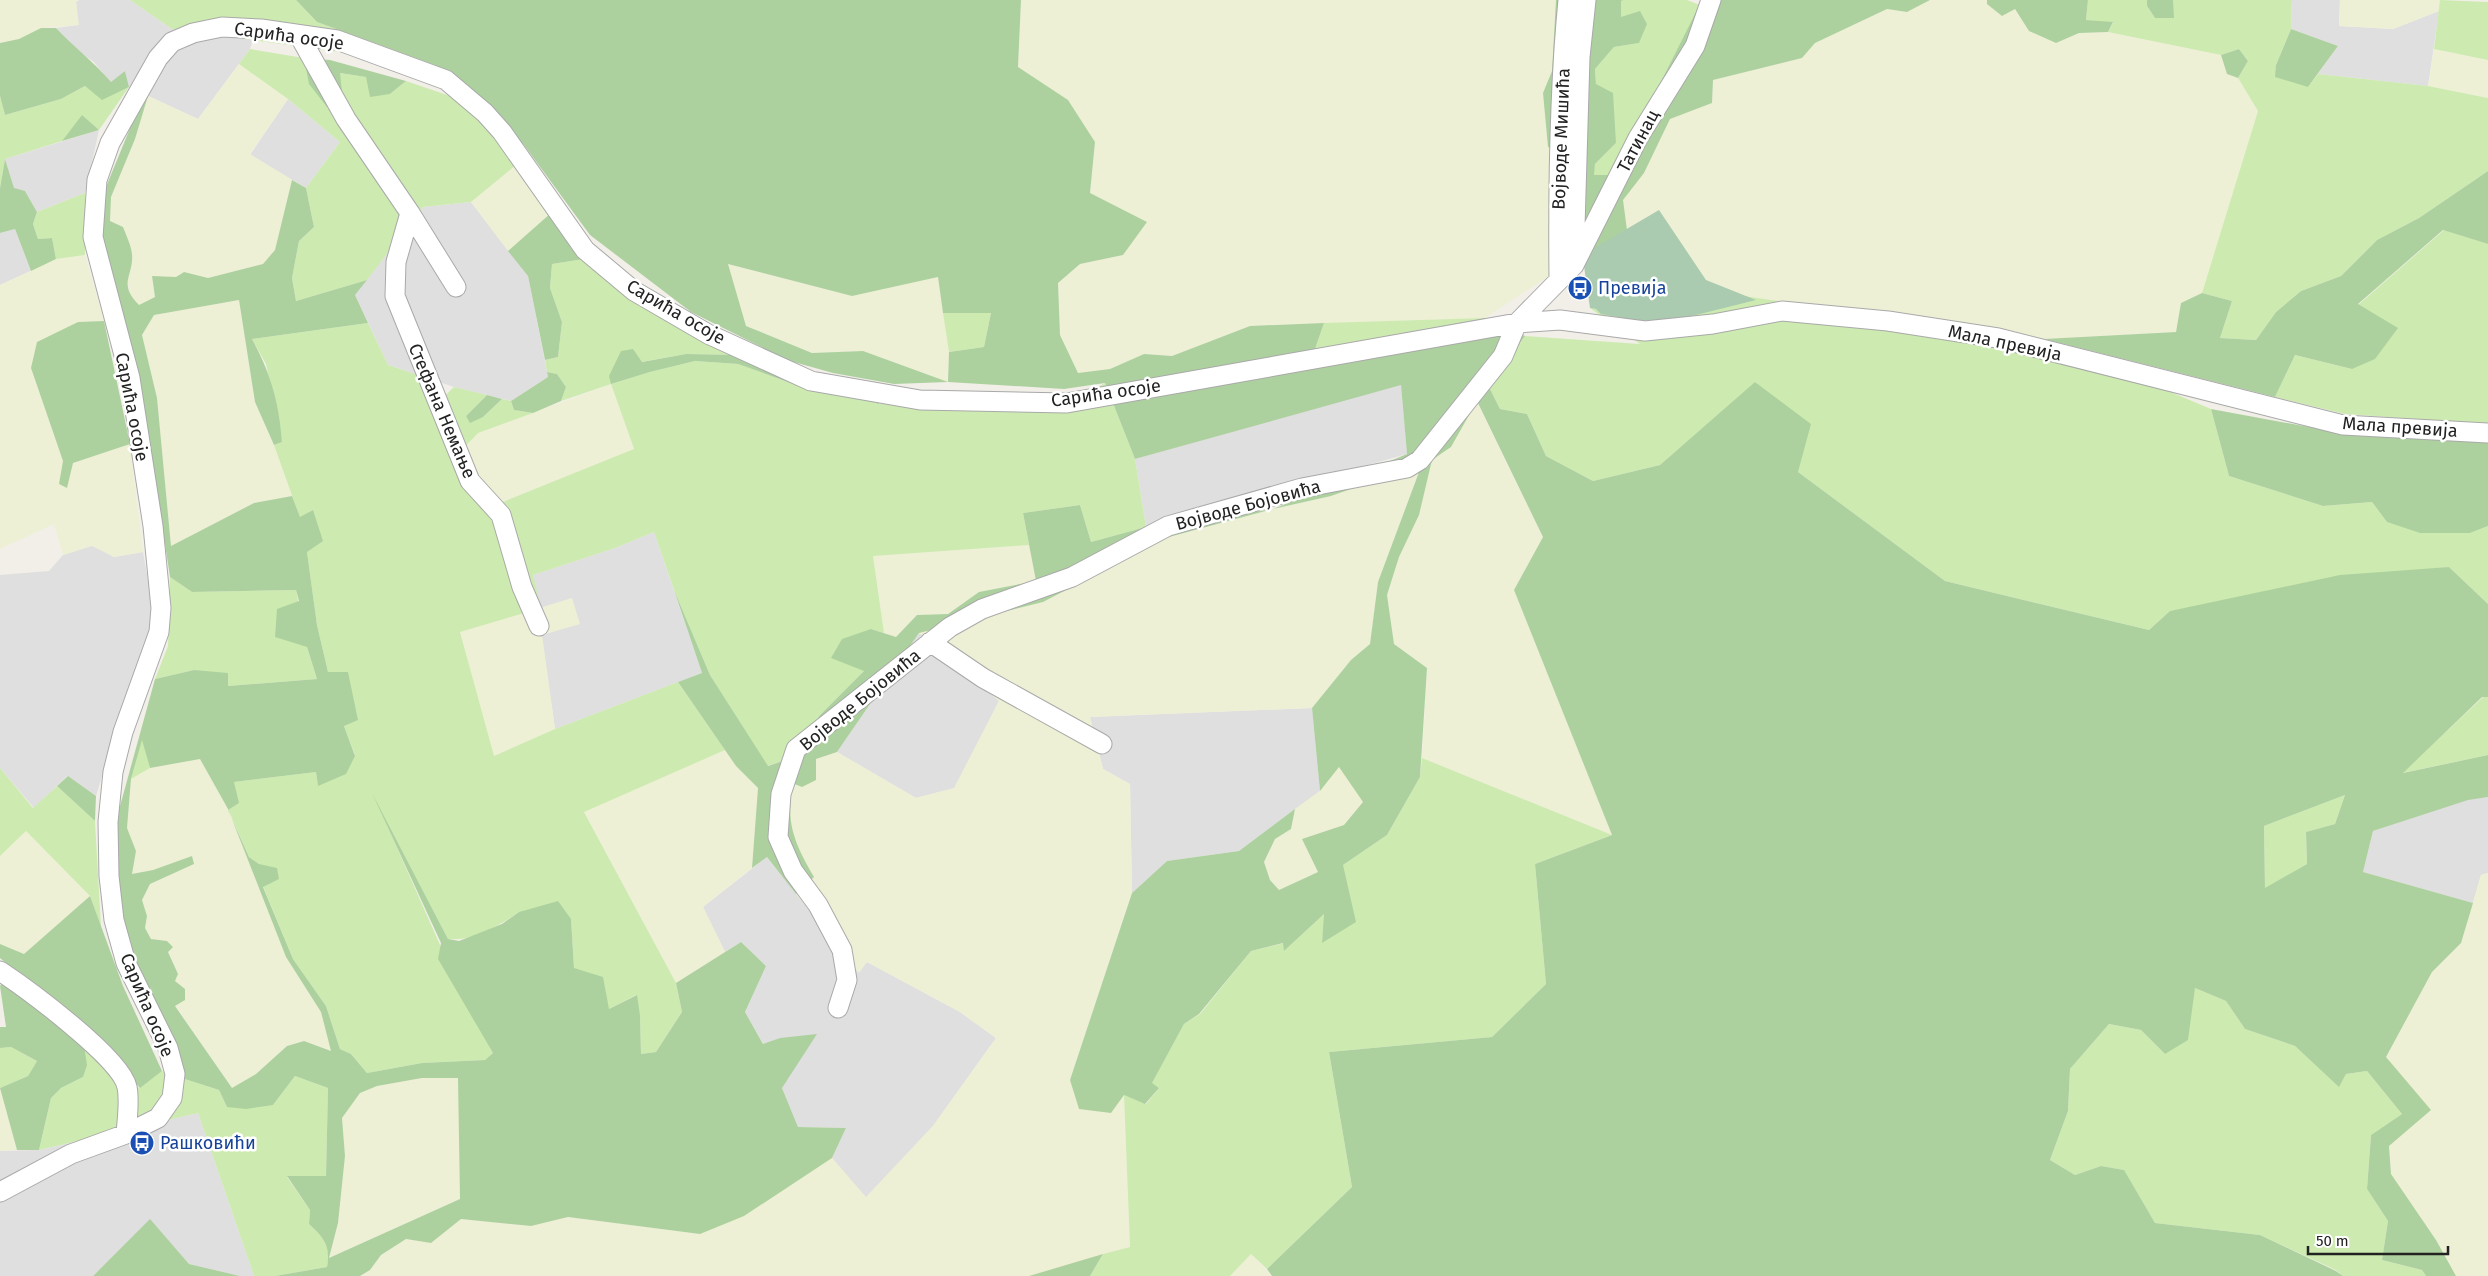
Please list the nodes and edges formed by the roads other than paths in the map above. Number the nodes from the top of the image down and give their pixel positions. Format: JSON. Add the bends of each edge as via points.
{"nodes":[{"id":1,"x":1568,"y":0,"type":"edge"},
{"id":2,"x":1586,"y":0,"type":"edge"},
{"id":3,"x":1711,"y":0,"type":"edge"},
{"id":4,"x":299,"y":35,"type":"junction"},
{"id":5,"x":410,"y":213,"type":"junction"},
{"id":6,"x":1574,"y":265,"type":"junction"},
{"id":7,"x":1559,"y":278,"type":"junction"},
{"id":8,"x":456,"y":287,"type":"dead end"},
{"id":9,"x":1517,"y":323,"type":"junction"},
{"id":10,"x":2488,"y":433,"type":"edge"},
{"id":11,"x":538,"y":626,"type":"dead end"},
{"id":12,"x":930,"y":642,"type":"junction"},
{"id":13,"x":1102,"y":744,"type":"dead end"},
{"id":14,"x":0,"y":971,"type":"edge"},
{"id":15,"x":838,"y":1008,"type":"dead end"},
{"id":16,"x":126,"y":1134,"type":"junction"},
{"id":17,"x":0,"y":1192,"type":"edge"}],
"edges":[{"from":1,"to":7,"type":"street","name":"Војводе Мишића","via":[[1559,167]]},
{"from":2,"to":6,"type":"street","name":"Војводе Мишића","via":[[1580,57]]},
{"from":3,"to":6,"type":"street","name":"Татинац","via":[[1695,46],[1638,138]]},
{"from":4,"to":5,"type":"street","via":[[346,119]]},
{"from":4,"to":9,"type":"street","name":"Сарића осоје","via":[[338,40],[446,80],[502,132],[585,250],[634,291],[708,334],[811,381],[920,400],[1067,403]]},
{"from":4,"to":16,"type":"street","name":"Сарића осоје","via":[[222,27],[193,33],[172,42],[158,58],[110,143],[97,180],[93,237],[130,378],[153,526],[161,608],[158,632],[123,732],[113,772],[108,822],[109,876],[114,920],[126,963],[168,1048],[175,1074],[172,1098],[158,1118]]},
{"from":5,"to":8,"type":"street"},
{"from":5,"to":11,"type":"street","name":"Стефана Немање","via":[[396,262],[395,296],[470,481],[501,515],[522,586]]},
{"from":6,"to":7,"type":"street","name":"Татинац"},
{"from":7,"to":9,"type":"street"},
{"from":9,"to":10,"type":"street","name":"Мала превија","via":[[1560,320],[1645,331],[1712,324],[1782,311],[1888,321],[1998,338],[2343,425]]},
{"from":9,"to":12,"type":"street","name":"Војводе Бојовића","via":[[1503,356],[1420,460],[1407,468],[1302,488],[1168,526],[1072,577],[982,609],[950,626]]},
{"from":12,"to":13,"type":"street","name":"Војводе Бојовића","via":[[983,678]]},
{"from":12,"to":15,"type":"street","name":"Војводе Бојовића","via":[[796,749],[781,794],[778,837],[793,871],[818,905],[842,950],[847,980]]},
{"from":14,"to":16,"type":"street","via":[[113,1062],[127,1086]]},
{"from":16,"to":17,"type":"street","name":"Сарића осоје","via":[[71,1154]]}]}
